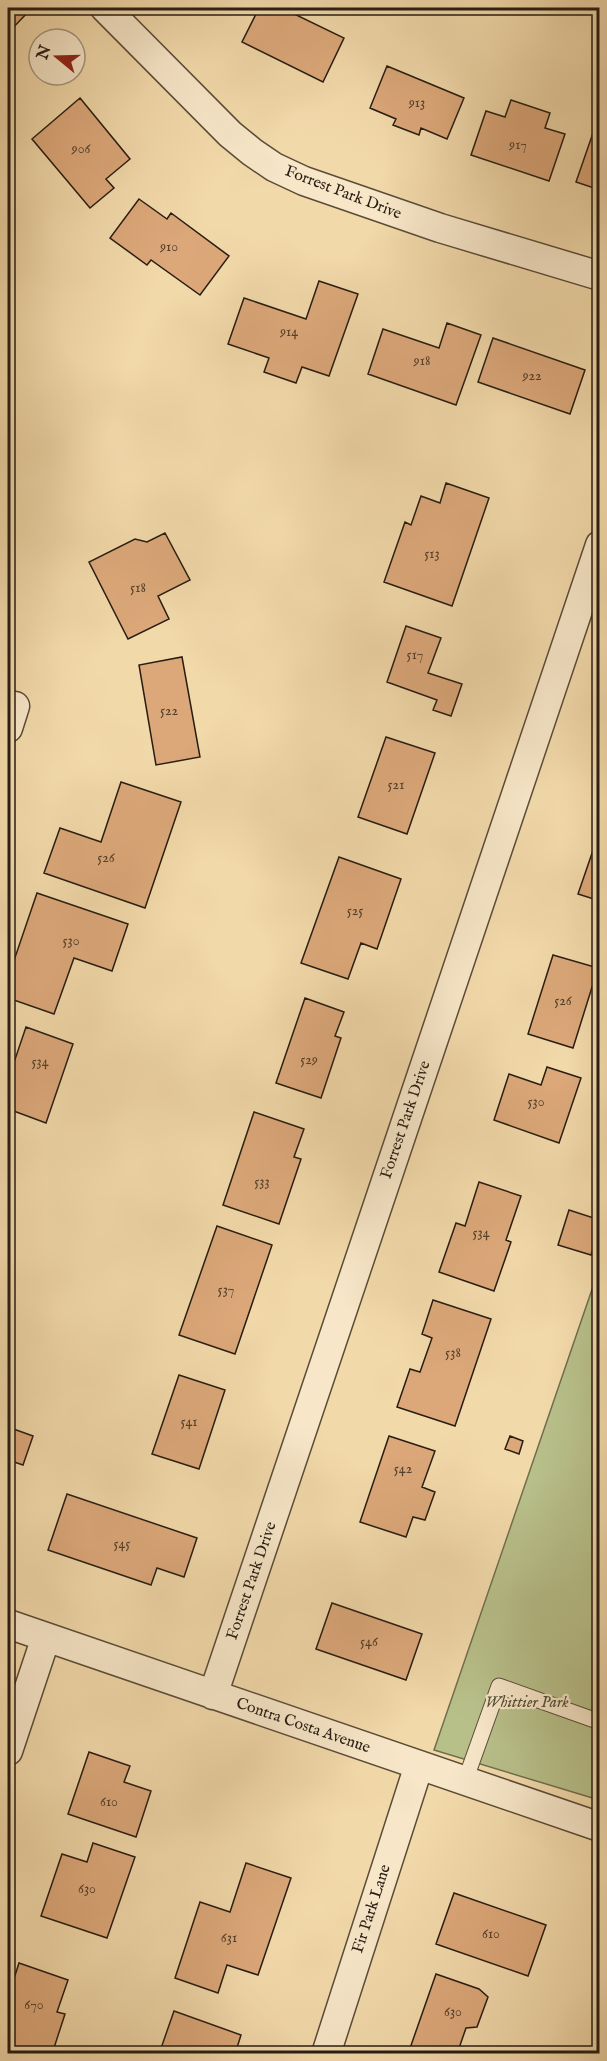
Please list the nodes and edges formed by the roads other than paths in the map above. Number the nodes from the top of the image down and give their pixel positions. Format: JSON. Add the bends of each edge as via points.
{"nodes":[{"id":1,"x":105,"y":8,"type":"edge"},
{"id":2,"x":600,"y":276,"type":"edge"},
{"id":3,"x":600,"y":545,"type":"edge"},
{"id":4,"x":8,"y":1624,"type":"edge"},
{"id":5,"x":45,"y":1637,"type":"junction"},
{"id":6,"x":213,"y":1695,"type":"junction"},
{"id":7,"x":600,"y":1722,"type":"edge"},
{"id":8,"x":8,"y":1752,"type":"edge"},
{"id":9,"x":419,"y":1765,"type":"junction"},
{"id":10,"x":465,"y":1781,"type":"junction"},
{"id":11,"x":600,"y":1827,"type":"edge"},
{"id":12,"x":326,"y":2054,"type":"edge"}],
"edges":[{"from":1,"to":2,"type":"street","name":"Forrest Park Drive","via":[[230,134],[274,167],[440,228]]},
{"from":3,"to":6,"type":"street","name":"Forrest Park Drive"},
{"from":4,"to":5,"type":"street","name":"Contra Costa Avenue"},
{"from":5,"to":6,"type":"street","name":"Contra Costa Avenue"},
{"from":5,"to":8,"type":"street"},
{"from":6,"to":9,"type":"street","name":"Contra Costa Avenue"},
{"from":7,"to":10,"type":"lane","via":[[499,1686]]},
{"from":9,"to":10,"type":"street","name":"Contra Costa Avenue"},
{"from":9,"to":12,"type":"street","name":"Fir Park Lane"},
{"from":10,"to":11,"type":"street","name":"Contra Costa Avenue"}]}
